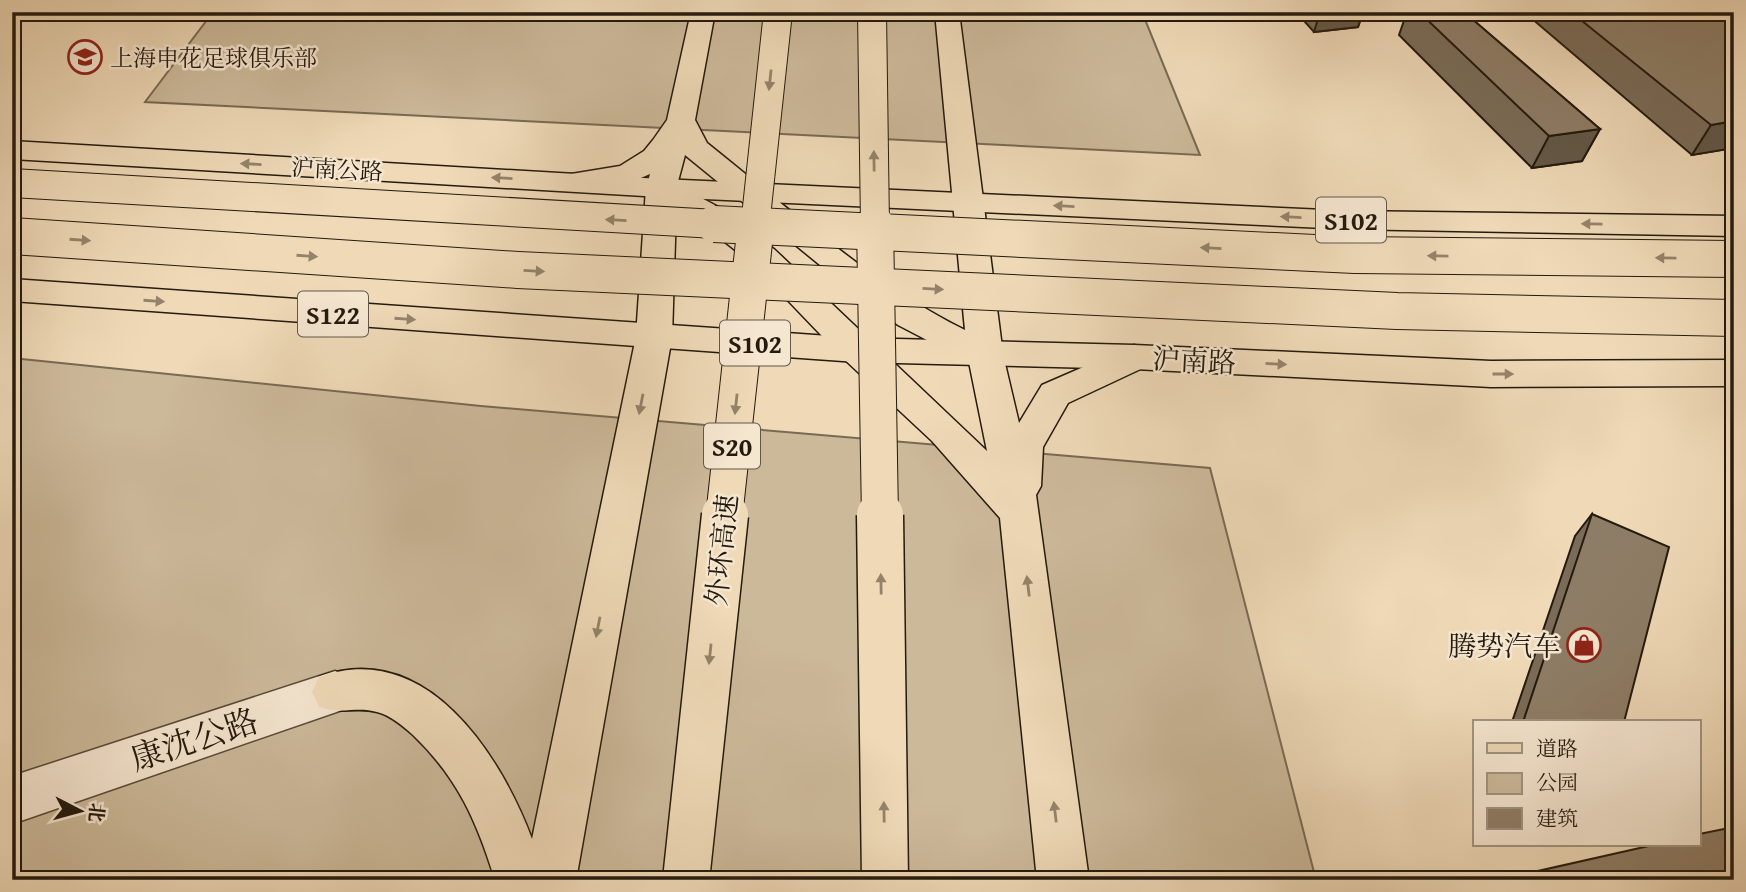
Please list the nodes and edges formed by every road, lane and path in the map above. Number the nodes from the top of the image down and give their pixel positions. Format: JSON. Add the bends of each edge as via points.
{"nodes":[{"id":1,"x":703,"y":12,"type":"edge"},
{"id":2,"x":778,"y":12,"type":"edge"},
{"id":3,"x":872,"y":12,"type":"edge"},
{"id":4,"x":947,"y":12,"type":"edge"},
{"id":5,"x":681,"y":120,"type":"junction"},
{"id":6,"x":12,"y":150,"type":"edge"},
{"id":7,"x":570,"y":182,"type":"junction"},
{"id":8,"x":12,"y":183,"type":"edge"},
{"id":9,"x":661,"y":188,"type":"junction"},
{"id":10,"x":750,"y":192,"type":"junction"},
{"id":11,"x":968,"y":201,"type":"junction"},
{"id":12,"x":1734,"y":226,"type":"edge"},
{"id":13,"x":12,"y":236,"type":"edge"},
{"id":14,"x":1734,"y":259,"type":"edge"},
{"id":15,"x":12,"y":290,"type":"edge"},
{"id":16,"x":1734,"y":318,"type":"edge"},
{"id":17,"x":654,"y":337,"type":"junction"},
{"id":18,"x":857,"y":350,"type":"junction"},
{"id":19,"x":985,"y":355,"type":"junction"},
{"id":20,"x":1134,"y":358,"type":"junction"},
{"id":21,"x":1734,"y":373,"type":"edge"},
{"id":22,"x":1020,"y":512,"type":"junction"},
{"id":23,"x":335,"y":692,"type":"joint"},
{"id":24,"x":12,"y":800,"type":"edge"},
{"id":25,"x":521,"y":880,"type":"edge"},
{"id":26,"x":550,"y":880,"type":"edge"},
{"id":27,"x":686,"y":880,"type":"edge"},
{"id":28,"x":885,"y":880,"type":"edge"},
{"id":29,"x":1063,"y":880,"type":"edge"}],
"edges":[{"from":1,"to":5,"type":"main road"},
{"from":2,"to":27,"type":"main road","name":"外环高速","number":"S20","one_way":true,"bridge":true},
{"from":28,"to":3,"type":"main road","one_way":true,"bridge":true},
{"from":4,"to":11,"type":"main road"},
{"from":5,"to":7,"type":"main road","via":[[651,163],[632,173]]},
{"from":5,"to":9,"type":"main road"},
{"from":5,"to":10,"type":"main road","via":[[695,148]]},
{"from":7,"to":6,"type":"main road","name":"沪南公路","one_way":true},
{"from":7,"to":9,"type":"main road","name":"沪南公路"},
{"from":14,"to":8,"type":"main road","one_way":true,"bridge":true,"via":[[1341,254],[544,216]]},
{"from":9,"to":10,"type":"main road","number":"S102"},
{"from":9,"to":17,"type":"main road"},
{"from":9,"to":18,"type":"main road","via":[[713,217],[764,257]]},
{"from":10,"to":11,"type":"main road","number":"S102"},
{"from":10,"to":19,"type":"main road","via":[[910,317]]},
{"from":12,"to":11,"type":"main road","number":"S102","one_way":true,"via":[[1346,220]]},
{"from":11,"to":19,"type":"main road"},
{"from":13,"to":16,"type":"main road","one_way":true,"bridge":true,"via":[[546,272],[1397,311]]},
{"from":15,"to":17,"type":"main road","number":"S122","one_way":true},
{"from":17,"to":18,"type":"main road","name":"沪南路","number":"S102"},
{"from":17,"to":26,"type":"main road","one_way":true},
{"from":18,"to":19,"type":"main road","name":"沪南路","number":"S102"},
{"from":18,"to":22,"type":"main road","via":[[982,467]]},
{"from":19,"to":20,"type":"main road","name":"沪南路","number":"S102"},
{"from":19,"to":22,"type":"main road"},
{"from":20,"to":21,"type":"main road","name":"沪南路","number":"S102","one_way":true,"via":[[1491,374]]},
{"from":20,"to":22,"type":"main road","via":[[1055,394],[1024,447]]},
{"from":29,"to":22,"type":"main road","one_way":true},
{"from":23,"to":24,"type":"street","name":"康沈公路"},
{"from":23,"to":25,"type":"main road","via":[[378,691],[416,707],[452,744],[484,788]]}]}
